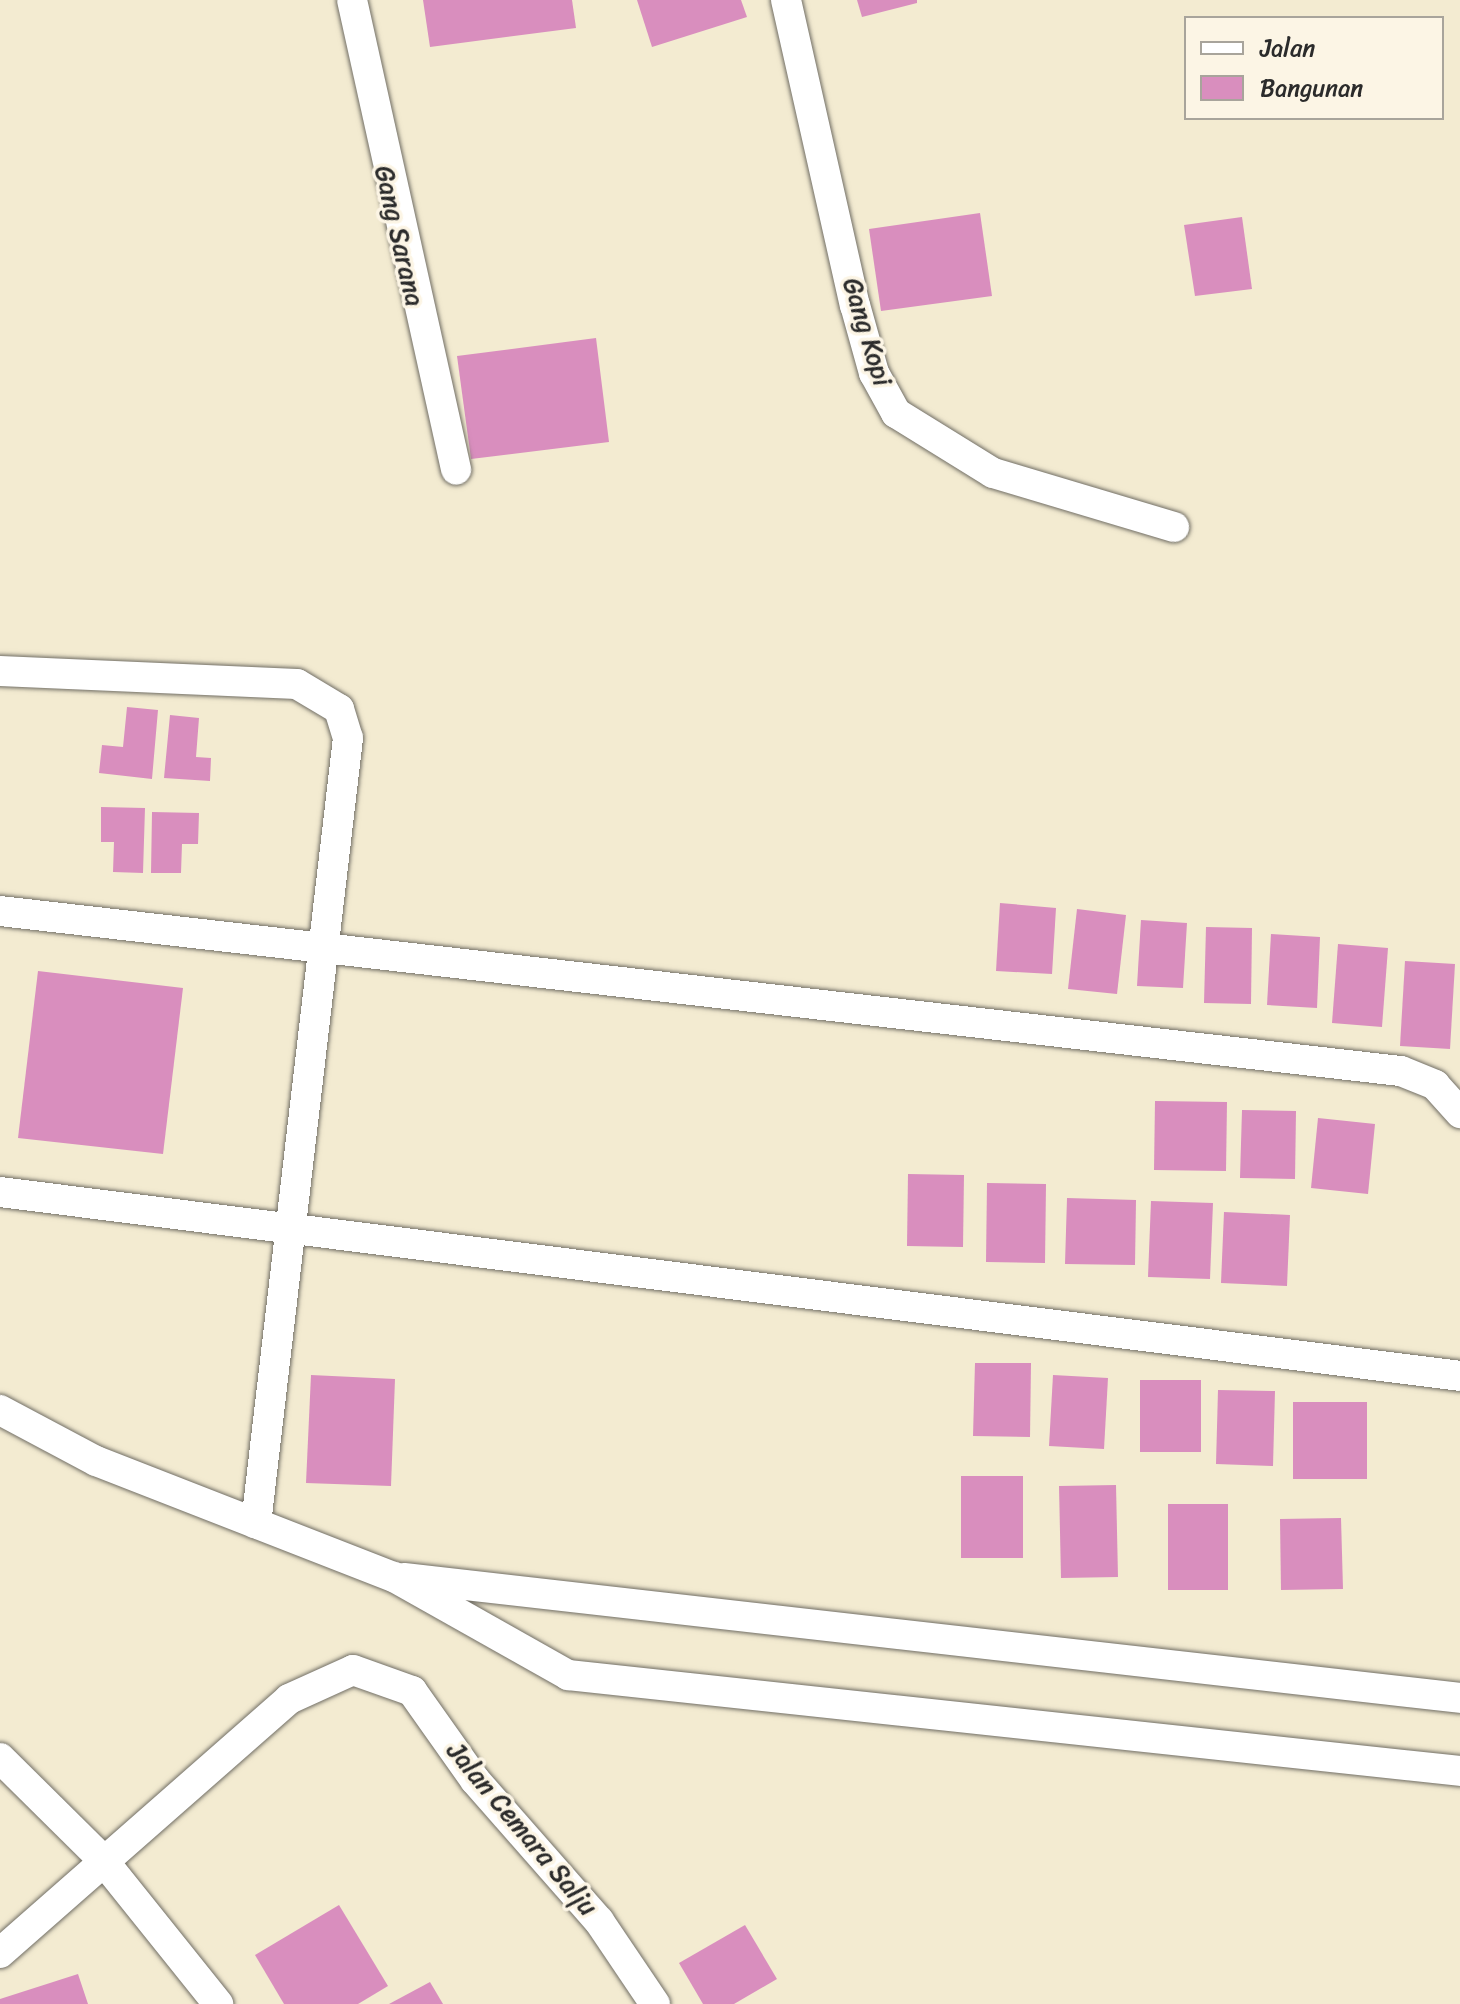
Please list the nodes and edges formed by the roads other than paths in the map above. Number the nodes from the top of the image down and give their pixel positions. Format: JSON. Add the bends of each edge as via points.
{"nodes":[{"id":1,"x":352,"y":0,"type":"edge"},
{"id":2,"x":786,"y":0,"type":"edge"},
{"id":3,"x":456,"y":470,"type":"dead end"},
{"id":4,"x":1174,"y":527,"type":"dead end"},
{"id":5,"x":0,"y":671,"type":"edge"},
{"id":6,"x":0,"y":911,"type":"edge"},
{"id":7,"x":323,"y":949,"type":"junction"},
{"id":8,"x":1460,"y":1113,"type":"edge"},
{"id":9,"x":0,"y":1192,"type":"edge"},
{"id":10,"x":288,"y":1230,"type":"junction"},
{"id":11,"x":1460,"y":1376,"type":"edge"},
{"id":12,"x":0,"y":1410,"type":"edge"},
{"id":13,"x":256,"y":1524,"type":"junction"},
{"id":14,"x":394,"y":1577,"type":"junction"},
{"id":15,"x":1460,"y":1698,"type":"edge"},
{"id":16,"x":0,"y":1758,"type":"edge"},
{"id":17,"x":1460,"y":1771,"type":"edge"},
{"id":18,"x":102,"y":1859,"type":"junction"},
{"id":19,"x":0,"y":1953,"type":"edge"},
{"id":20,"x":218,"y":2004,"type":"edge"},
{"id":21,"x":655,"y":2004,"type":"edge"}],
"edges":[{"from":1,"to":3,"type":"street","name":"Gang Sarana"},
{"from":2,"to":4,"type":"street","name":"Gang Kopi","via":[[855,305],[874,373],[896,413],[993,473]]},
{"from":5,"to":7,"type":"street","via":[[297,684],[323,694],[339,709],[348,738]]},
{"from":6,"to":7,"type":"street"},
{"from":7,"to":8,"type":"street","via":[[1401,1071],[1435,1085]]},
{"from":7,"to":10,"type":"street"},
{"from":9,"to":10,"type":"street"},
{"from":10,"to":11,"type":"street"},
{"from":10,"to":13,"type":"street"},
{"from":12,"to":13,"type":"street","via":[[96,1461]]},
{"from":13,"to":14,"type":"street"},
{"from":14,"to":15,"type":"street"},
{"from":14,"to":17,"type":"street","via":[[537,1663],[588,1679]]},
{"from":16,"to":18,"type":"street"},
{"from":18,"to":19,"type":"street","name":"Jalan Cemara Salju"},
{"from":18,"to":20,"type":"street"},
{"from":18,"to":21,"type":"street","name":"Jalan Cemara Salju","via":[[289,1699],[353,1670],[412,1691],[475,1780],[599,1921]]}]}
